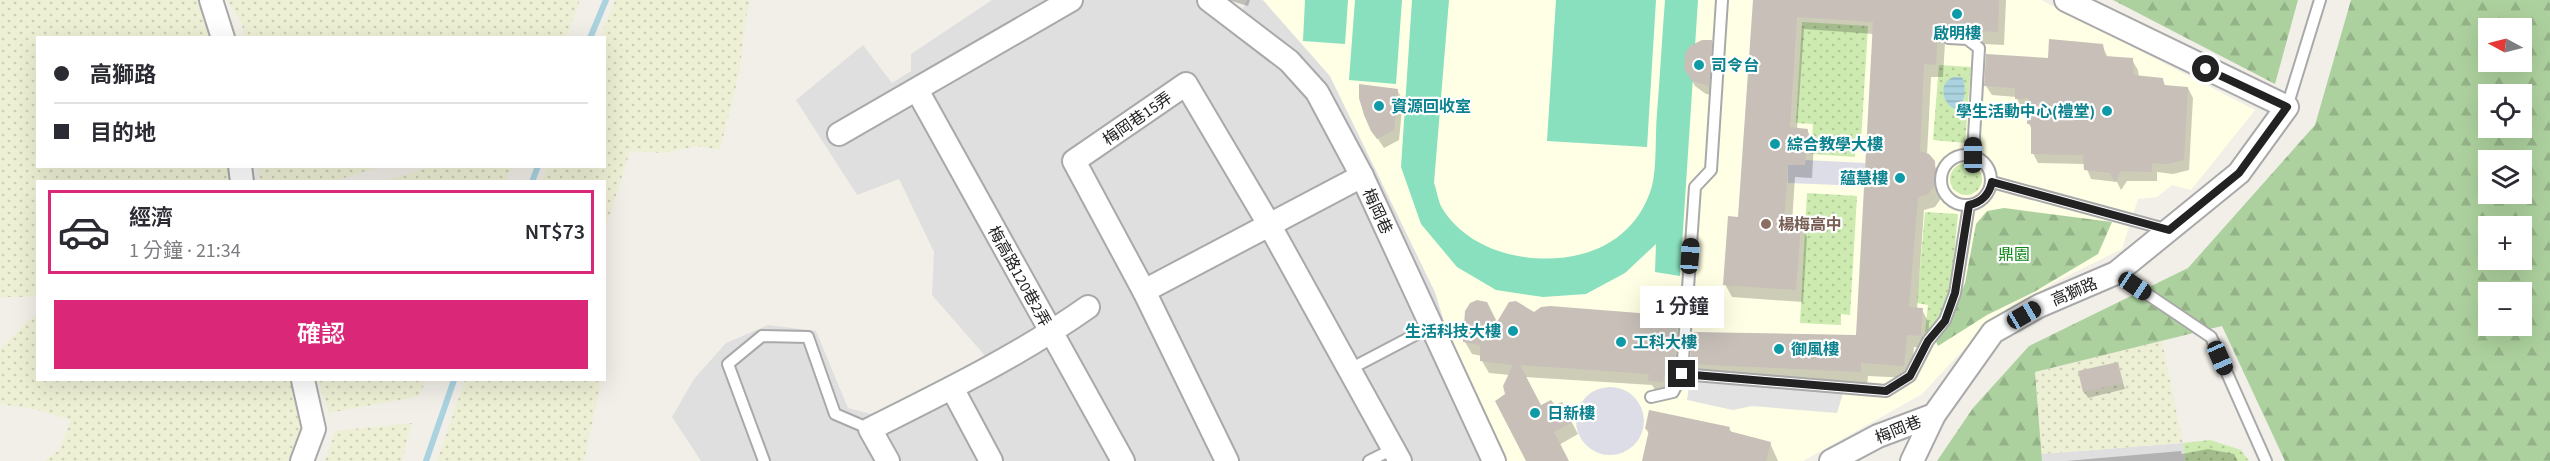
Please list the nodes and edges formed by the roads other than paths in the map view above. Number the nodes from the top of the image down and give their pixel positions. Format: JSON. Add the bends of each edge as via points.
{"nodes":[{"id":1,"x":211,"y":0,"type":"edge"},
{"id":2,"x":1071,"y":0,"type":"edge"},
{"id":3,"x":1209,"y":0,"type":"edge"},
{"id":4,"x":1722,"y":0,"type":"edge"},
{"id":5,"x":2066,"y":0,"type":"edge"},
{"id":6,"x":2320,"y":0,"type":"edge"},
{"id":7,"x":222,"y":36,"type":"edge"},
{"id":8,"x":1949,"y":38,"type":"dead end"},
{"id":9,"x":917,"y":90,"type":"junction"},
{"id":10,"x":2287,"y":107,"type":"junction"},
{"id":11,"x":839,"y":134,"type":"dead end"},
{"id":12,"x":1973,"y":155,"type":"junction"},
{"id":13,"x":1362,"y":176,"type":"junction"},
{"id":14,"x":1992,"y":182,"type":"junction"},
{"id":15,"x":1969,"y":205,"type":"junction"},
{"id":16,"x":1270,"y":226,"type":"junction"},
{"id":17,"x":2169,"y":230,"type":"junction"},
{"id":18,"x":2116,"y":273,"type":"junction"},
{"id":19,"x":1144,"y":291,"type":"junction"},
{"id":20,"x":1088,"y":307,"type":"dead end"},
{"id":21,"x":1432,"y":326,"type":"junction"},
{"id":22,"x":1052,"y":332,"type":"junction"},
{"id":23,"x":1350,"y":369,"type":"junction"},
{"id":24,"x":1682,"y":374,"type":"junction"},
{"id":25,"x":303,"y":381,"type":"edge"},
{"id":26,"x":952,"y":387,"type":"junction"},
{"id":27,"x":1651,"y":397,"type":"dead end"},
{"id":28,"x":1934,"y":415,"type":"junction"},
{"id":29,"x":870,"y":429,"type":"junction"},
{"id":30,"x":1397,"y":455,"type":"edge"},
{"id":31,"x":302,"y":461,"type":"edge"},
{"id":32,"x":764,"y":461,"type":"edge"},
{"id":33,"x":888,"y":461,"type":"edge"},
{"id":34,"x":991,"y":461,"type":"edge"},
{"id":35,"x":1124,"y":461,"type":"edge"},
{"id":36,"x":1227,"y":461,"type":"edge"},
{"id":37,"x":1369,"y":461,"type":"edge"},
{"id":38,"x":1494,"y":461,"type":"edge"},
{"id":39,"x":1831,"y":461,"type":"edge"},
{"id":40,"x":1912,"y":461,"type":"edge"},
{"id":41,"x":2266,"y":461,"type":"edge"}],
"edges":[{"from":1,"to":7,"type":"street"},
{"from":2,"to":9,"type":"street"},
{"from":3,"to":13,"type":"street","name":"梅岡巷","via":[[1289,61],[1317,92]]},
{"from":4,"to":24,"type":"lane","via":[[1711,170],[1695,187]]},
{"from":5,"to":10,"type":"street"},
{"from":6,"to":10,"type":"lane"},
{"from":8,"to":12,"type":"lane","via":[[1967,39],[1979,48]]},
{"from":9,"to":11,"type":"street"},
{"from":9,"to":22,"type":"street","name":"梅高路120巷2弄"},
{"from":10,"to":17,"type":"street","name":"高獅路","via":[[2239,173]]},
{"from":12,"to":14,"type":"lane","via":[[1985,162]]},
{"from":12,"to":15,"type":"lane","via":[[1957,156],[1941,174],[1947,197]]},
{"from":13,"to":16,"type":"street"},
{"from":13,"to":21,"type":"street","name":"梅岡巷"},
{"from":14,"to":15,"type":"lane","via":[[1982,200]]},
{"from":14,"to":17,"type":"lane"},
{"from":15,"to":24,"type":"lane","via":[[1955,293],[1945,321],[1928,341],[1910,376],[1886,391]]},
{"from":16,"to":19,"type":"street"},
{"from":16,"to":19,"type":"street","name":"梅岡巷15弄","via":[[1186,84],[1074,161]]},
{"from":16,"to":23,"type":"street","name":"梅岡巷15弄"},
{"from":17,"to":18,"type":"street","name":"高獅路"},
{"from":18,"to":28,"type":"street","name":"高獅路","via":[[2039,306],[1993,332]]},
{"from":18,"to":41,"type":"lane","via":[[2211,337]]},
{"from":19,"to":36,"type":"street","name":"梅岡巷15弄"},
{"from":20,"to":22,"type":"street"},
{"from":21,"to":23,"type":"lane"},
{"from":21,"to":38,"type":"street","name":"梅岡巷"},
{"from":22,"to":26,"type":"street"},
{"from":22,"to":35,"type":"street","name":"梅高路120巷2弄"},
{"from":23,"to":30,"type":"street","name":"梅岡巷15弄"},
{"from":24,"to":27,"type":"lane","via":[[1673,392]]},
{"from":25,"to":31,"type":"street","via":[[314,429]]},
{"from":26,"to":29,"type":"street"},
{"from":26,"to":34,"type":"street"},
{"from":28,"to":39,"type":"street","name":"梅岡巷","via":[[1878,436]]},
{"from":28,"to":40,"type":"street","name":"高獅路"},
{"from":29,"to":32,"type":"lane","via":[[835,414],[808,337],[762,336],[728,364]]},
{"from":29,"to":33,"type":"street"},
{"from":30,"to":37,"type":"lane"}]}
